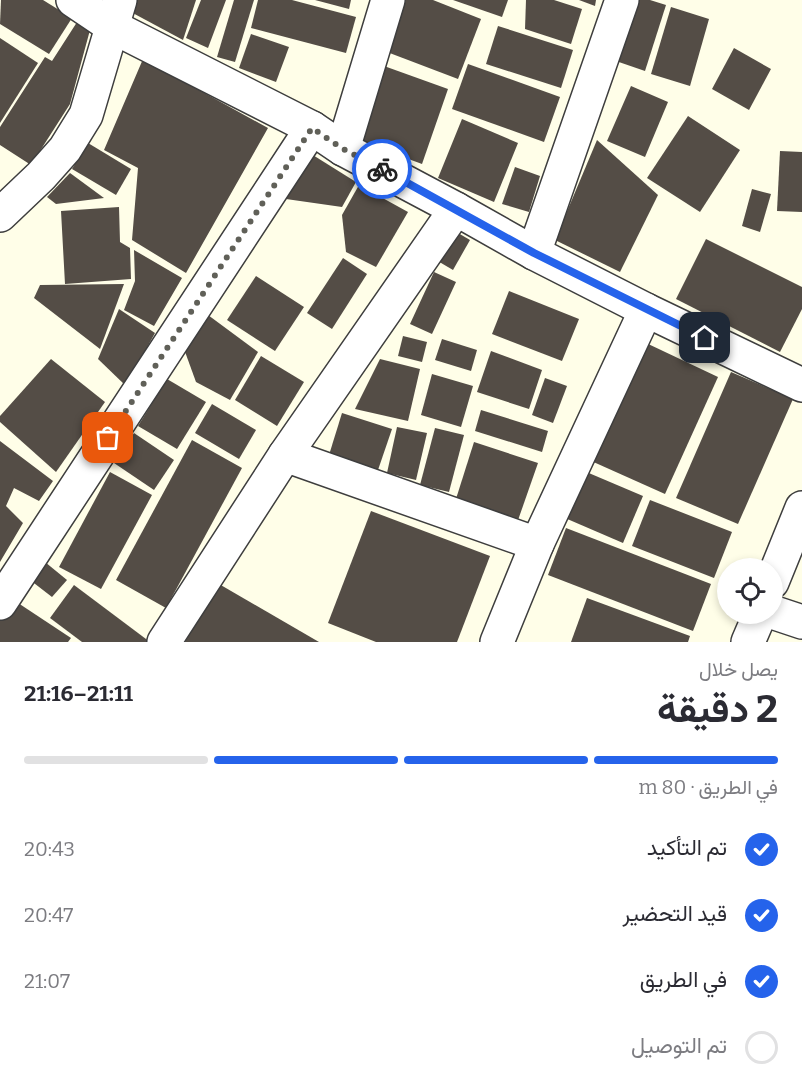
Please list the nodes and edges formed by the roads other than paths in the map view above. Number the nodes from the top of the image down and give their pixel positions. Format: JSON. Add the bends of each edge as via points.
{"nodes":[{"id":1,"x":73,"y":0,"type":"edge"},
{"id":2,"x":388,"y":0,"type":"edge"},
{"id":3,"x":622,"y":0,"type":"edge"},
{"id":4,"x":116,"y":13,"type":"edge"},
{"id":5,"x":312,"y":128,"type":"junction"},
{"id":6,"x":343,"y":149,"type":"junction"},
{"id":7,"x":456,"y":209,"type":"junction"},
{"id":8,"x":0,"y":215,"type":"edge"},
{"id":9,"x":534,"y":253,"type":"junction"},
{"id":10,"x":646,"y":310,"type":"junction"},
{"id":11,"x":802,"y":385,"type":"edge"},
{"id":12,"x":285,"y":455,"type":"junction"},
{"id":13,"x":802,"y":508,"type":"edge"},
{"id":14,"x":537,"y":544,"type":"junction"},
{"id":15,"x":782,"y":558,"type":"edge"},
{"id":16,"x":3,"y":592,"type":"edge"},
{"id":17,"x":783,"y":616,"type":"edge"},
{"id":18,"x":802,"y":622,"type":"edge"},
{"id":19,"x":756,"y":624,"type":"edge"},
{"id":20,"x":164,"y":642,"type":"edge"},
{"id":21,"x":497,"y":642,"type":"edge"},
{"id":22,"x":748,"y":642,"type":"edge"}],
"edges":[{"from":1,"to":4,"type":"street"},
{"from":2,"to":6,"type":"street"},
{"from":3,"to":9,"type":"street"},
{"from":4,"to":5,"type":"street"},
{"from":4,"to":8,"type":"street","via":[[86,115],[65,149]]},
{"from":5,"to":6,"type":"street"},
{"from":5,"to":16,"type":"street"},
{"from":6,"to":7,"type":"street"},
{"from":7,"to":9,"type":"street"},
{"from":7,"to":12,"type":"street"},
{"from":9,"to":10,"type":"street"},
{"from":10,"to":11,"type":"street"},
{"from":10,"to":14,"type":"street"},
{"from":12,"to":14,"type":"street"},
{"from":12,"to":20,"type":"street"},
{"from":13,"to":15,"type":"street"},
{"from":14,"to":21,"type":"street"},
{"from":17,"to":18,"type":"street"},
{"from":19,"to":22,"type":"street"}]}
